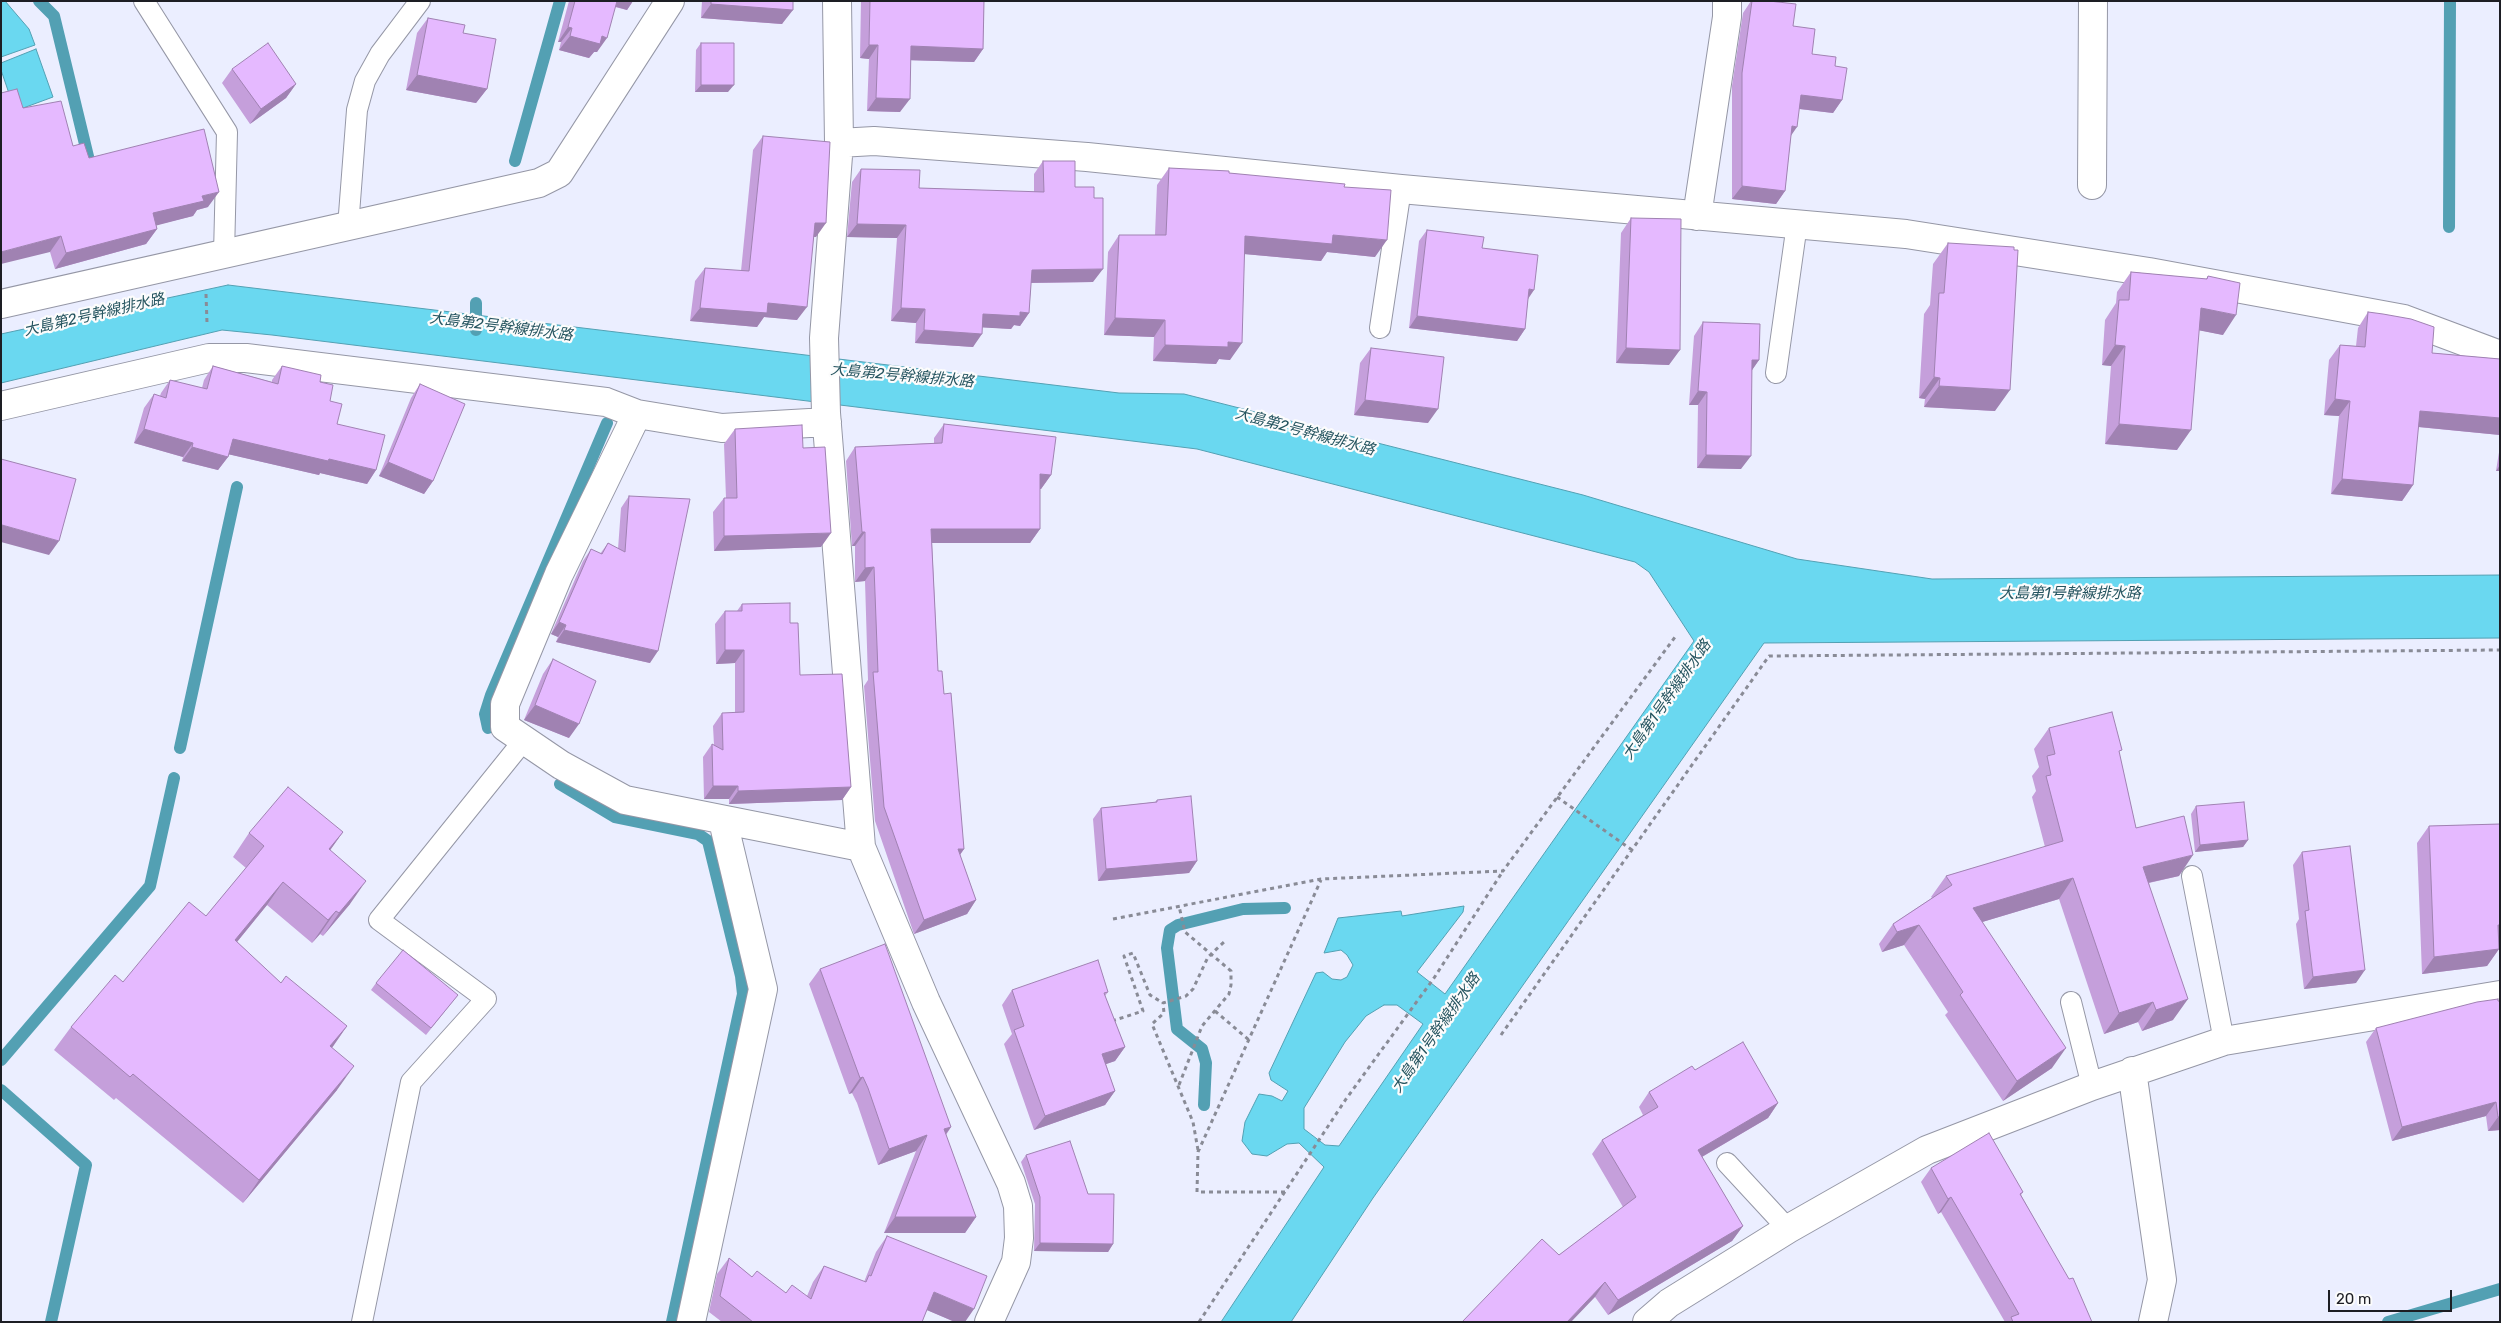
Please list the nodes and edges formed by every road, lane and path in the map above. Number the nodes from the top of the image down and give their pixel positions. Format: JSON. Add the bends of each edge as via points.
{"nodes":[{"id":1,"x":144,"y":1,"type":"edge"},
{"id":2,"x":420,"y":1,"type":"edge"},
{"id":3,"x":670,"y":1,"type":"edge"},
{"id":4,"x":837,"y":1,"type":"edge"},
{"id":5,"x":1727,"y":1,"type":"edge"},
{"id":6,"x":2093,"y":1,"type":"edge"},
{"id":7,"x":839,"y":143,"type":"junction"},
{"id":8,"x":2092,"y":184,"type":"dead end"},
{"id":9,"x":1401,"y":189,"type":"junction"},
{"id":10,"x":1697,"y":216,"type":"junction"},
{"id":11,"x":1797,"y":224,"type":"junction"},
{"id":12,"x":348,"y":227,"type":"junction"},
{"id":13,"x":224,"y":254,"type":"junction"},
{"id":14,"x":206,"y":285,"type":"dead end"},
{"id":15,"x":1,"y":304,"type":"edge"},
{"id":16,"x":1380,"y":328,"type":"dead end"},
{"id":17,"x":207,"y":330,"type":"dead end"},
{"id":18,"x":2500,"y":355,"type":"edge"},
{"id":19,"x":1776,"y":372,"type":"dead end"},
{"id":20,"x":1,"y":406,"type":"edge"},
{"id":21,"x":637,"y":414,"type":"junction"},
{"id":22,"x":827,"y":417,"type":"junction"},
{"id":23,"x":1675,"y":636,"type":"dead end"},
{"id":24,"x":2500,"y":650,"type":"edge"},
{"id":25,"x":524,"y":740,"type":"junction"},
{"id":26,"x":1557,"y":797,"type":"junction"},
{"id":27,"x":723,"y":821,"type":"junction"},
{"id":28,"x":860,"y":846,"type":"junction"},
{"id":29,"x":1631,"y":849,"type":"junction"},
{"id":30,"x":1503,"y":871,"type":"junction"},
{"id":31,"x":2192,"y":876,"type":"edge"},
{"id":32,"x":1321,"y":879,"type":"junction"},
{"id":33,"x":1179,"y":906,"type":"junction"},
{"id":34,"x":1113,"y":919,"type":"dead end"},
{"id":35,"x":1224,"y":942,"type":"dead end"},
{"id":36,"x":1210,"y":955,"type":"junction"},
{"id":37,"x":2500,"y":995,"type":"edge"},
{"id":38,"x":2071,"y":1002,"type":"dead end"},
{"id":39,"x":1163,"y":1003,"type":"junction"},
{"id":40,"x":1215,"y":1011,"type":"junction"},
{"id":41,"x":1106,"y":1023,"type":"edge"},
{"id":42,"x":1501,"y":1034,"type":"dead end"},
{"id":43,"x":1249,"y":1040,"type":"junction"},
{"id":44,"x":2224,"y":1041,"type":"junction"},
{"id":45,"x":2132,"y":1071,"type":"junction"},
{"id":46,"x":1178,"y":1086,"type":"junction"},
{"id":47,"x":2092,"y":1086,"type":"junction"},
{"id":48,"x":1198,"y":1152,"type":"junction"},
{"id":49,"x":1727,"y":1163,"type":"dead end"},
{"id":50,"x":1285,"y":1192,"type":"junction"},
{"id":51,"x":1788,"y":1229,"type":"junction"},
{"id":52,"x":362,"y":1322,"type":"edge"},
{"id":53,"x":691,"y":1322,"type":"edge"},
{"id":54,"x":989,"y":1322,"type":"edge"},
{"id":55,"x":1199,"y":1322,"type":"edge"},
{"id":56,"x":1647,"y":1322,"type":"edge"},
{"id":57,"x":2153,"y":1322,"type":"edge"}],
"edges":[{"from":1,"to":13,"type":"lane","via":[[227,132]]},
{"from":2,"to":12,"type":"lane","via":[[380,54],[365,81],[357,110]]},
{"from":3,"to":12,"type":"street","via":[[558,173],[517,189]]},
{"from":4,"to":7,"type":"street"},
{"from":5,"to":10,"type":"street"},
{"from":6,"to":8,"type":"street"},
{"from":7,"to":9,"type":"street","via":[[874,141],[1086,157]]},
{"from":7,"to":22,"type":"street","via":[[824,338]]},
{"from":9,"to":10,"type":"street"},
{"from":9,"to":16,"type":"lane"},
{"from":10,"to":11,"type":"street"},
{"from":11,"to":18,"type":"street","via":[[1906,234],[2150,272],[2394,317]]},
{"from":11,"to":19,"type":"lane"},
{"from":12,"to":13,"type":"street"},
{"from":13,"to":15,"type":"street"},
{"from":14,"to":17,"type":"path"},
{"from":20,"to":21,"type":"street","via":[[208,358],[246,358],[606,402]]},
{"from":21,"to":22,"type":"street","via":[[722,428]]},
{"from":21,"to":25,"type":"street","via":[[559,574],[505,704],[505,727]]},
{"from":22,"to":28,"type":"street"},
{"from":23,"to":26,"type":"path"},
{"from":24,"to":29,"type":"path","via":[[1769,656]]},
{"from":25,"to":27,"type":"street","via":[[561,765],[625,800]]},
{"from":25,"to":52,"type":"lane","via":[[379,920],[486,999],[411,1082]]},
{"from":26,"to":29,"type":"path"},
{"from":26,"to":30,"type":"path"},
{"from":27,"to":28,"type":"street"},
{"from":27,"to":53,"type":"street","via":[[763,990]]},
{"from":28,"to":54,"type":"street","via":[[1018,1206],[1016,1262]]},
{"from":29,"to":42,"type":"path"},
{"from":30,"to":32,"type":"path"},
{"from":30,"to":50,"type":"path","via":[[1434,978]]},
{"from":31,"to":44,"type":"lane"},
{"from":32,"to":33,"type":"path"},
{"from":32,"to":43,"type":"path"},
{"from":33,"to":34,"type":"path"},
{"from":33,"to":36,"type":"path","via":[[1185,932]]},
{"from":35,"to":36,"type":"path"},
{"from":36,"to":39,"type":"path","via":[[1193,989],[1182,997]]},
{"from":36,"to":40,"type":"path","via":[[1231,971],[1229,994]]},
{"from":37,"to":44,"type":"street"},
{"from":38,"to":47,"type":"lane"},
{"from":39,"to":41,"type":"path","via":[[1150,995],[1133,953],[1124,956],[1143,1012]]},
{"from":39,"to":46,"type":"path","via":[[1164,1013],[1152,1024]]},
{"from":40,"to":43,"type":"path"},
{"from":40,"to":46,"type":"path","via":[[1198,1034]]},
{"from":43,"to":48,"type":"path"},
{"from":44,"to":45,"type":"street"},
{"from":45,"to":47,"type":"street"},
{"from":45,"to":57,"type":"street","via":[[2162,1280]]},
{"from":46,"to":48,"type":"path","via":[[1193,1122]]},
{"from":47,"to":51,"type":"street","via":[[1927,1150]]},
{"from":48,"to":50,"type":"path","via":[[1198,1192]]},
{"from":49,"to":51,"type":"lane"},
{"from":50,"to":55,"type":"path"},
{"from":51,"to":56,"type":"street","via":[[1669,1303]]}]}
